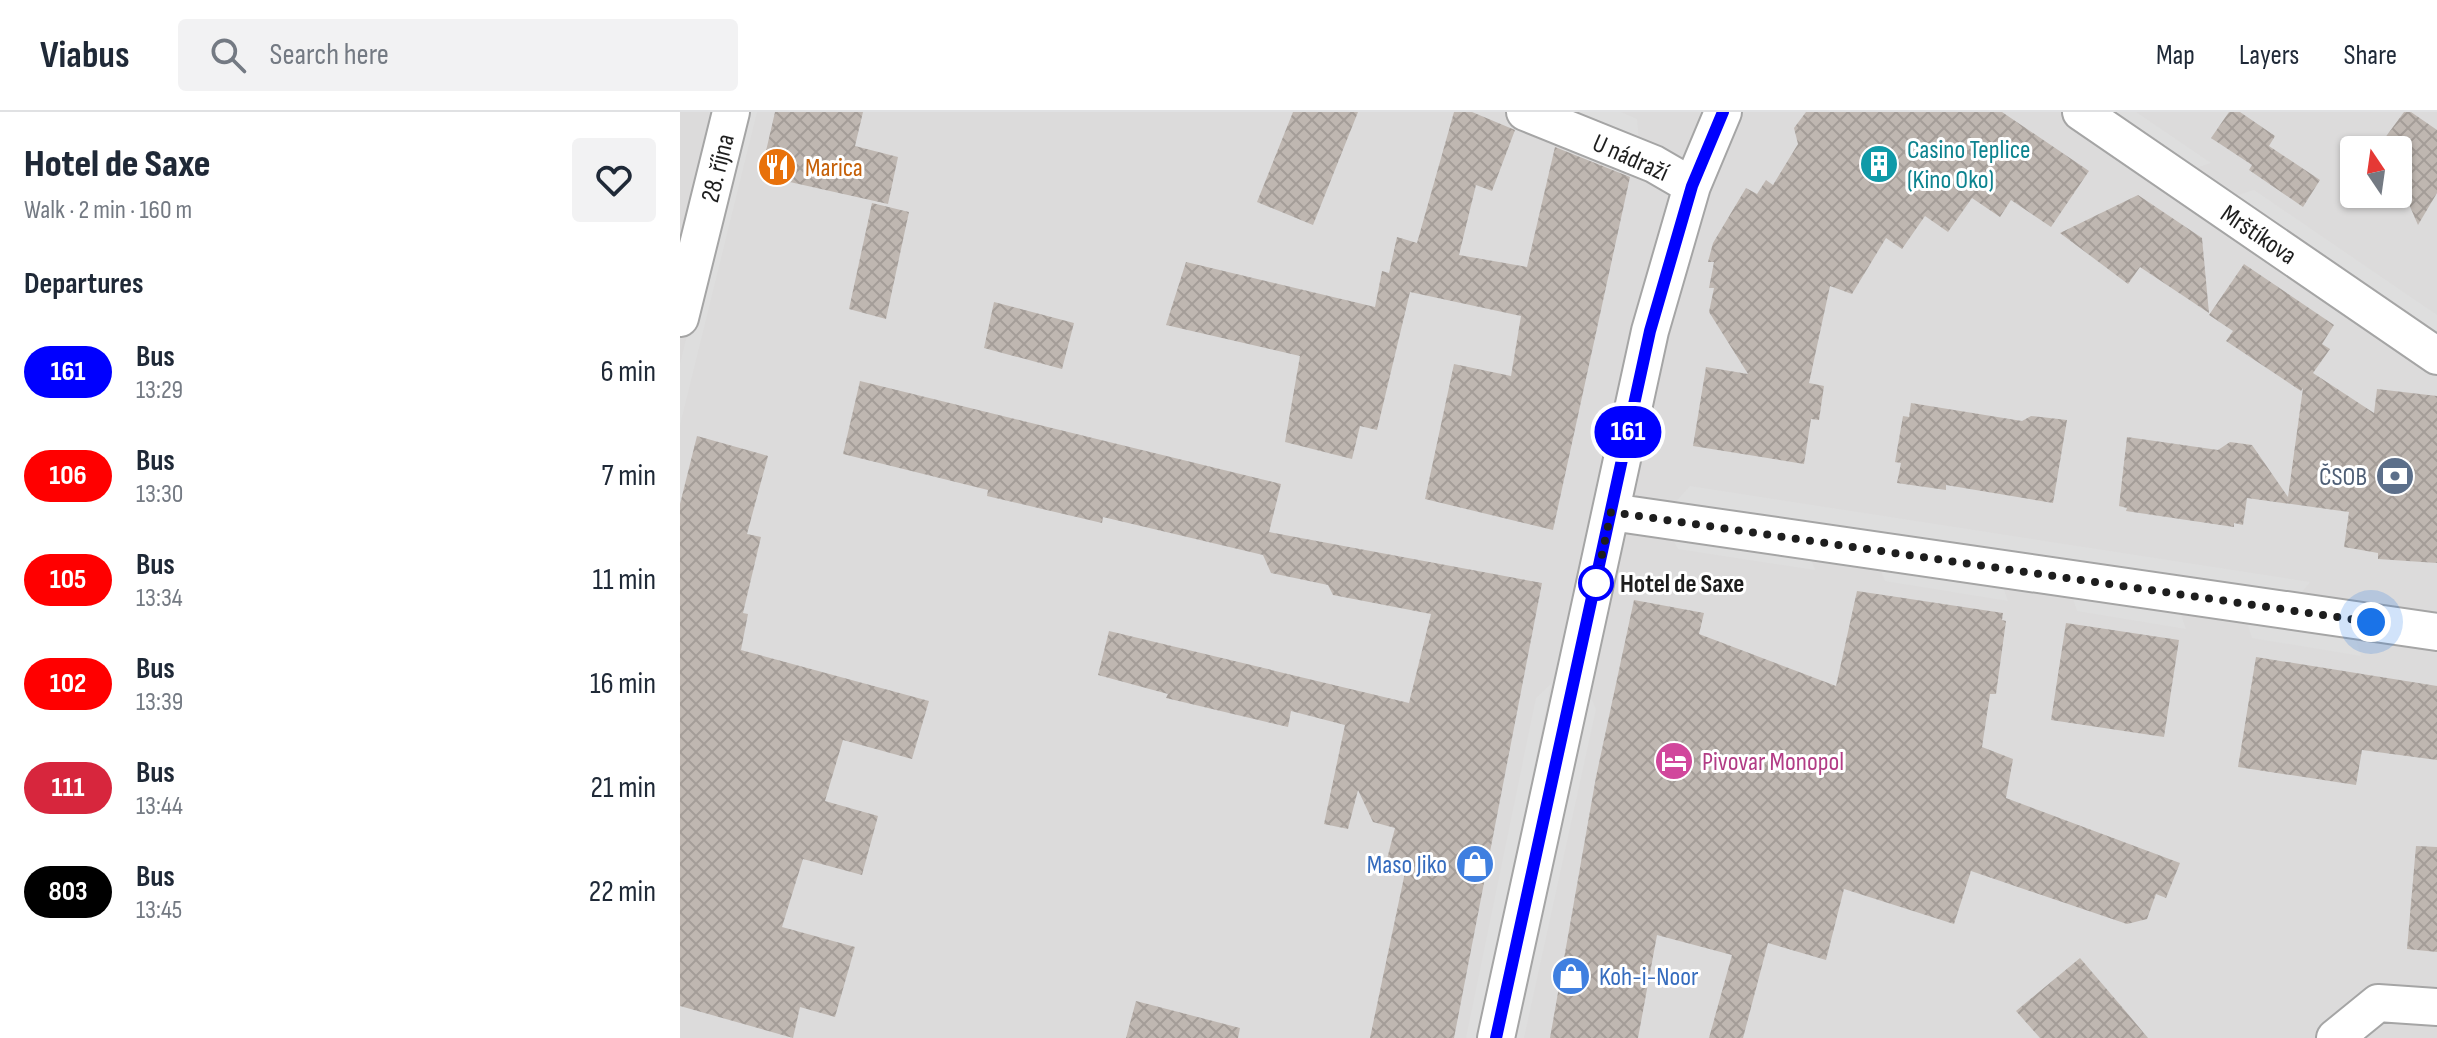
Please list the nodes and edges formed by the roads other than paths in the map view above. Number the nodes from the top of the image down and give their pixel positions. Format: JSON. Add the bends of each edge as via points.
{"nodes":[{"id":1,"x":731,"y":112,"type":"edge"},
{"id":2,"x":1525,"y":112,"type":"edge"},
{"id":3,"x":1723,"y":112,"type":"edge"},
{"id":4,"x":2081,"y":112,"type":"edge"},
{"id":5,"x":1692,"y":186,"type":"junction"},
{"id":6,"x":680,"y":196,"type":"edge"},
{"id":7,"x":702,"y":225,"type":"junction"},
{"id":8,"x":680,"y":318,"type":"edge"},
{"id":9,"x":2437,"y":356,"type":"edge"},
{"id":10,"x":1611,"y":512,"type":"junction"},
{"id":11,"x":2437,"y":632,"type":"edge"},
{"id":12,"x":2437,"y":1007,"type":"edge"},
{"id":13,"x":1496,"y":1038,"type":"edge"},
{"id":14,"x":2335,"y":1038,"type":"edge"}],
"edges":[{"from":1,"to":7,"type":"street","name":"28. října"},
{"from":2,"to":5,"type":"street","name":"U nádraží","via":[[1654,164]]},
{"from":3,"to":5,"type":"street"},
{"from":4,"to":9,"type":"street","name":"Mrštíkova"},
{"from":5,"to":10,"type":"street","via":[[1650,331]]},
{"from":6,"to":7,"type":"street"},
{"from":7,"to":8,"type":"street","name":"28. října"},
{"from":10,"to":11,"type":"street"},
{"from":10,"to":13,"type":"street"},
{"from":12,"to":14,"type":"street","via":[[2378,1003]]}]}
